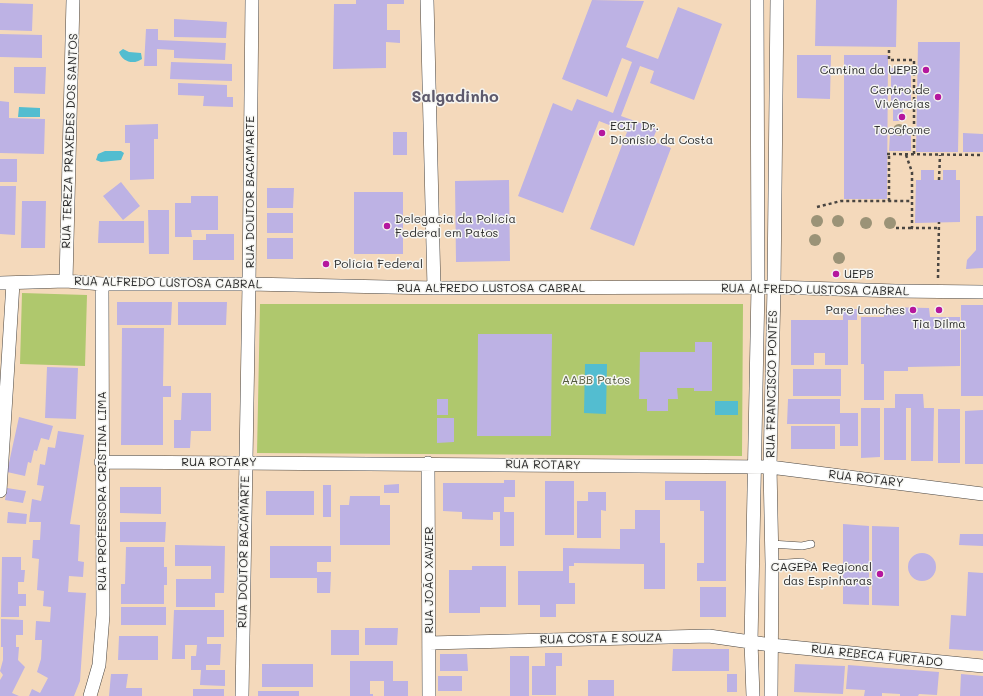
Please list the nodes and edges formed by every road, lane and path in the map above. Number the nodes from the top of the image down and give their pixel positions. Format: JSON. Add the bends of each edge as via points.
{"nodes":[{"id":1,"x":73,"y":0,"type":"edge"},
{"id":2,"x":252,"y":0,"type":"edge"},
{"id":3,"x":427,"y":0,"type":"edge"},
{"id":4,"x":757,"y":0,"type":"edge"},
{"id":5,"x":777,"y":0,"type":"edge"},
{"id":6,"x":889,"y":50,"type":"dead end"},
{"id":7,"x":906,"y":155,"type":"junction"},
{"id":8,"x":914,"y":155,"type":"junction"},
{"id":9,"x":940,"y":155,"type":"junction"},
{"id":10,"x":983,"y":155,"type":"edge"},
{"id":11,"x":939,"y":180,"type":"dead end"},
{"id":12,"x":889,"y":201,"type":"junction"},
{"id":13,"x":912,"y":201,"type":"junction"},
{"id":14,"x":817,"y":208,"type":"dead end"},
{"id":15,"x":939,"y":222,"type":"dead end"},
{"id":16,"x":896,"y":228,"type":"dead end"},
{"id":17,"x":912,"y":228,"type":"junction"},
{"id":18,"x":939,"y":228,"type":"junction"},
{"id":19,"x":66,"y":281,"type":"junction"},
{"id":20,"x":6,"y":283,"type":"edge"},
{"id":21,"x":102,"y":284,"type":"junction"},
{"id":22,"x":249,"y":284,"type":"junction"},
{"id":23,"x":774,"y":287,"type":"junction"},
{"id":24,"x":434,"y":288,"type":"junction"},
{"id":25,"x":758,"y":288,"type":"junction"},
{"id":26,"x":938,"y":292,"type":"junction"},
{"id":27,"x":983,"y":292,"type":"edge"},
{"id":28,"x":101,"y":462,"type":"junction"},
{"id":29,"x":245,"y":462,"type":"junction"},
{"id":30,"x":428,"y":463,"type":"junction"},
{"id":31,"x":755,"y":467,"type":"junction"},
{"id":32,"x":770,"y":467,"type":"junction"},
{"id":33,"x":0,"y":491,"type":"edge"},
{"id":34,"x":983,"y":494,"type":"edge"},
{"id":35,"x":771,"y":544,"type":"junction"},
{"id":36,"x":811,"y":544,"type":"dead end"},
{"id":37,"x":772,"y":564,"type":"junction"},
{"id":38,"x":810,"y":566,"type":"dead end"},
{"id":39,"x":751,"y":642,"type":"junction"},
{"id":40,"x":429,"y":643,"type":"junction"},
{"id":41,"x":771,"y":645,"type":"junction"},
{"id":42,"x":983,"y":666,"type":"edge"},
{"id":43,"x":90,"y":696,"type":"edge"},
{"id":44,"x":242,"y":696,"type":"edge"},
{"id":45,"x":429,"y":696,"type":"edge"},
{"id":46,"x":753,"y":696,"type":"edge"},
{"id":47,"x":771,"y":696,"type":"edge"}],
"edges":[{"from":1,"to":19,"type":"street","name":"RUA TEREZA PRAXEDES DOS SANTOS"},
{"from":2,"to":22,"type":"street","name":"RUA DOUTOR BACAMARTE"},
{"from":3,"to":24,"type":"street"},
{"from":4,"to":25,"type":"street","name":"RUA FRANCISCO PONTES"},
{"from":5,"to":23,"type":"street","name":"RUA FRANCISCO PONTES"},
{"from":6,"to":8,"type":"path","via":[[889,60],[914,60]]},
{"from":7,"to":8,"type":"path"},
{"from":7,"to":12,"type":"path","via":[[888,155]]},
{"from":7,"to":13,"type":"path","via":[[912,172]]},
{"from":8,"to":9,"type":"path"},
{"from":9,"to":10,"type":"path"},
{"from":9,"to":11,"type":"path"},
{"from":12,"to":13,"type":"path"},
{"from":12,"to":14,"type":"path","via":[[841,201]]},
{"from":13,"to":17,"type":"path"},
{"from":15,"to":18,"type":"path"},
{"from":16,"to":17,"type":"path"},
{"from":17,"to":18,"type":"path"},
{"from":18,"to":26,"type":"path"},
{"from":19,"to":20,"type":"street","name":"RUA ALFREDO LUSTOSA CABRAL"},
{"from":19,"to":21,"type":"street","name":"RUA ALFREDO LUSTOSA CABRAL"},
{"from":20,"to":33,"type":"street"},
{"from":21,"to":22,"type":"street","name":"RUA ALFREDO LUSTOSA CABRAL"},
{"from":21,"to":28,"type":"street","name":"RUA PROFESSORA CRISTINA LIMA"},
{"from":22,"to":24,"type":"street","name":"RUA ALFREDO LUSTOSA CABRAL"},
{"from":22,"to":29,"type":"street","name":"RUA DOUTOR BACAMARTE"},
{"from":23,"to":25,"type":"street","name":"RUA ALFREDO LUSTOSA CABRAL"},
{"from":23,"to":26,"type":"street","name":"RUA ALFREDO LUSTOSA CABRAL"},
{"from":23,"to":32,"type":"street","name":"RUA FRANCISCO PONTES"},
{"from":24,"to":25,"type":"street","name":"RUA ALFREDO LUSTOSA CABRAL"},
{"from":25,"to":31,"type":"street","name":"RUA FRANCISCO PONTES"},
{"from":26,"to":27,"type":"street","name":"RUA ALFREDO LUSTOSA CABRAL"},
{"from":28,"to":29,"type":"street","name":"RUA ROTARY"},
{"from":28,"to":43,"type":"street","name":"RUA PROFESSORA CRISTINA LIMA","via":[[102,645]]},
{"from":29,"to":30,"type":"street","name":"RUA ROTARY"},
{"from":29,"to":44,"type":"street","name":"RUA DOUTOR BACAMARTE"},
{"from":30,"to":31,"type":"street","name":"RUA ROTARY"},
{"from":30,"to":40,"type":"street","name":"RUA JOÃO XAVIER"},
{"from":31,"to":32,"type":"street","name":"RUA ROTARY"},
{"from":31,"to":39,"type":"street","name":"RUA FRANCISCO PONTES"},
{"from":32,"to":34,"type":"street","name":"RUA ROTARY"},
{"from":32,"to":35,"type":"street","name":"RUA FRANCISCO PONTES"},
{"from":35,"to":36,"type":"lane"},
{"from":35,"to":37,"type":"street","name":"RUA FRANCISCO PONTES"},
{"from":37,"to":38,"type":"lane","via":[[802,562]]},
{"from":37,"to":41,"type":"street","name":"RUA FRANCISCO PONTES"},
{"from":39,"to":40,"type":"street","name":"RUA COSTA E SOUZA","via":[[709,636]]},
{"from":39,"to":41,"type":"street","name":"RUA COSTA E SOUZA"},
{"from":39,"to":46,"type":"street","name":"RUA FRANCISCO PONTES"},
{"from":40,"to":45,"type":"street","name":"RUA JOÃO XAVIER"},
{"from":41,"to":42,"type":"street","name":"RUA REBECA FURTADO"},
{"from":41,"to":47,"type":"street","name":"RUA FRANCISCO PONTES"}]}
